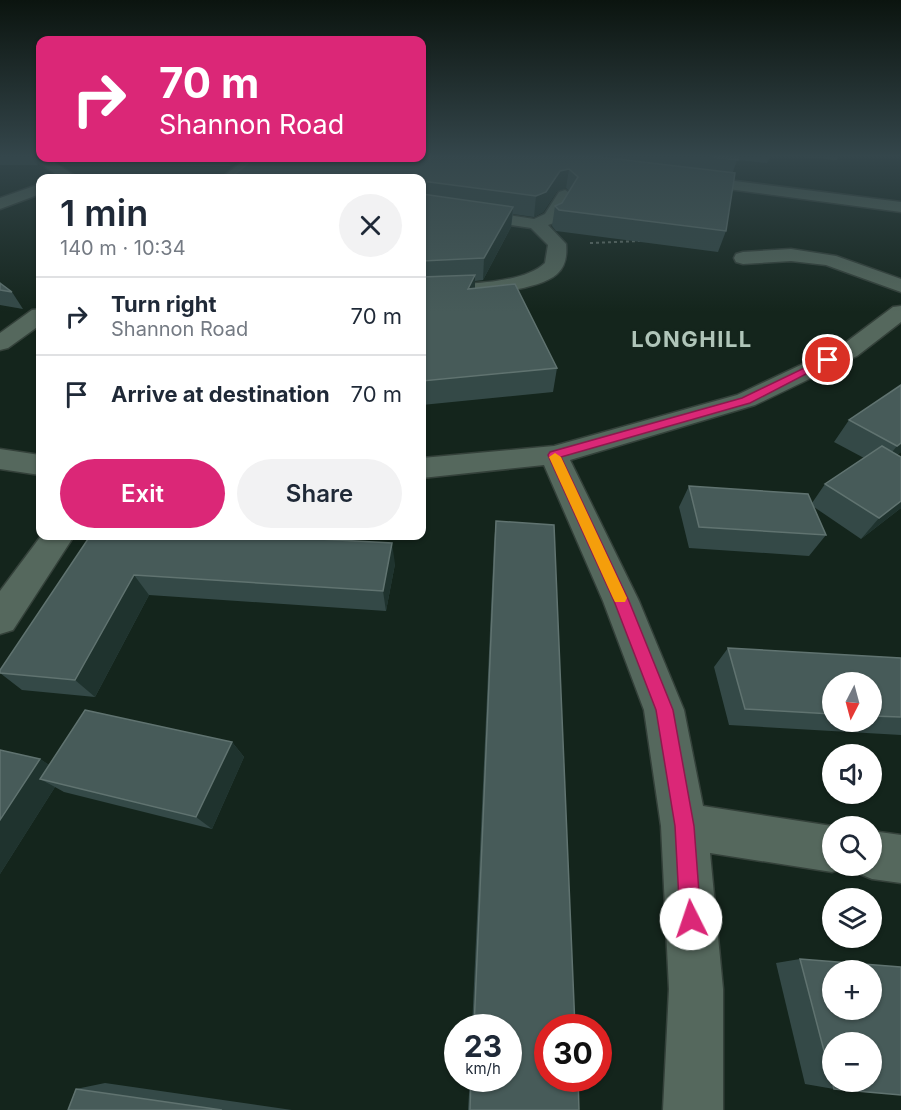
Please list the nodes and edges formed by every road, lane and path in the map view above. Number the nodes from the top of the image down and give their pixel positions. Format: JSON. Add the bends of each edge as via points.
{"nodes":[{"id":1,"x":434,"y":209,"type":"edge"},
{"id":2,"x":557,"y":209,"type":"edge"},
{"id":3,"x":536,"y":224,"type":"junction"},
{"id":4,"x":649,"y":241,"type":"edge"},
{"id":5,"x":557,"y":244,"type":"junction"},
{"id":6,"x":744,"y":258,"type":"dead end"},
{"id":7,"x":901,"y":286,"type":"edge"},
{"id":8,"x":426,"y":291,"type":"edge"},
{"id":9,"x":901,"y":312,"type":"edge"},
{"id":10,"x":36,"y":318,"type":"edge"},
{"id":11,"x":0,"y":343,"type":"edge"},
{"id":12,"x":554,"y":455,"type":"junction"},
{"id":13,"x":0,"y":459,"type":"edge"},
{"id":14,"x":36,"y":464,"type":"edge"},
{"id":15,"x":426,"y":468,"type":"edge"},
{"id":16,"x":55,"y":540,"type":"edge"},
{"id":17,"x":0,"y":619,"type":"edge"},
{"id":18,"x":684,"y":826,"type":"junction"},
{"id":19,"x":822,"y":847,"type":"edge"},
{"id":20,"x":882,"y":856,"type":"edge"},
{"id":21,"x":901,"y":859,"type":"edge"},
{"id":22,"x":693,"y":1110,"type":"edge"}],
"edges":[{"from":1,"to":3,"type":"street"},
{"from":2,"to":3,"type":"street","via":[[551,218]]},
{"from":3,"to":5,"type":"street"},
{"from":4,"to":5,"type":"path"},
{"from":5,"to":8,"type":"street","via":[[558,260],[549,271],[479,288]]},
{"from":6,"to":7,"type":"street","via":[[791,255],[829,260]]},
{"from":9,"to":12,"type":"street","via":[[849,351],[746,400]]},
{"from":10,"to":11,"type":"street"},
{"from":12,"to":15,"type":"street"},
{"from":12,"to":18,"type":"street","via":[[621,601],[664,710]]},
{"from":13,"to":14,"type":"street"},
{"from":16,"to":17,"type":"street"},
{"from":18,"to":19,"type":"street"},
{"from":18,"to":22,"type":"street","via":[[696,989]]},
{"from":20,"to":21,"type":"street"}]}
